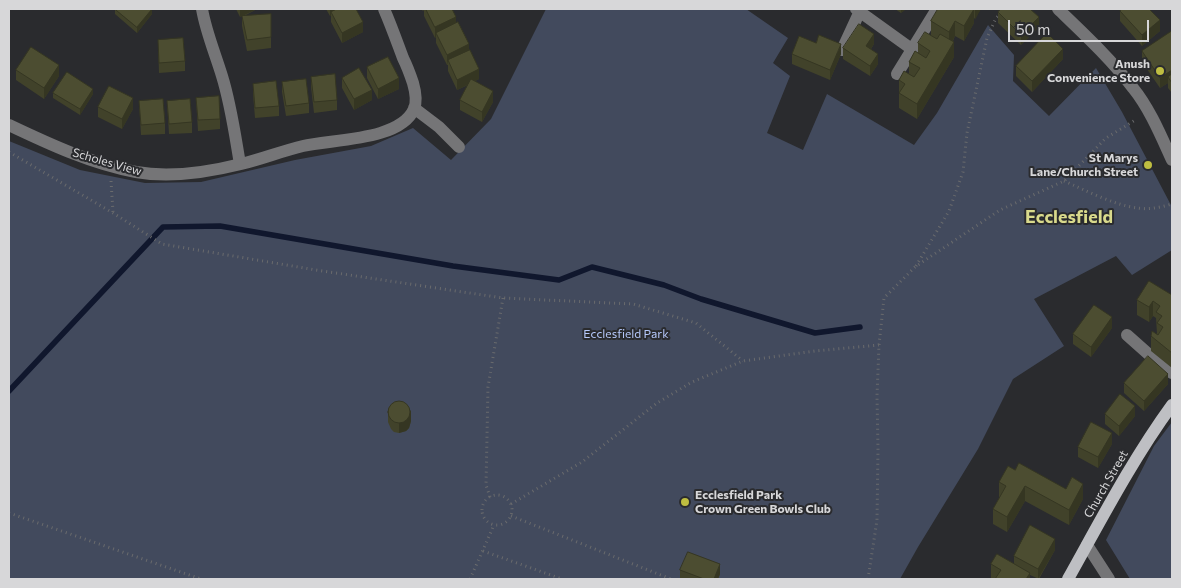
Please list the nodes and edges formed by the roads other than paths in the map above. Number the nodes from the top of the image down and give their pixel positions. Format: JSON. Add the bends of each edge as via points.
{"nodes":[{"id":1,"x":202,"y":9,"type":"edge"},
{"id":2,"x":384,"y":9,"type":"edge"},
{"id":3,"x":937,"y":9,"type":"edge"},
{"id":4,"x":1058,"y":9,"type":"edge"},
{"id":5,"x":858,"y":10,"type":"edge"},
{"id":6,"x":842,"y":50,"type":"edge"},
{"id":7,"x":913,"y":50,"type":"junction"},
{"id":8,"x":897,"y":74,"type":"dead end"},
{"id":9,"x":414,"y":108,"type":"junction"},
{"id":10,"x":9,"y":125,"type":"edge"},
{"id":11,"x":459,"y":147,"type":"dead end"},
{"id":12,"x":1172,"y":160,"type":"edge"},
{"id":13,"x":240,"y":164,"type":"junction"},
{"id":14,"x":1127,"y":334,"type":"dead end"},
{"id":15,"x":1172,"y":373,"type":"edge"},
{"id":16,"x":1172,"y":405,"type":"edge"},
{"id":17,"x":1087,"y":545,"type":"junction"},
{"id":18,"x":1068,"y":579,"type":"edge"},
{"id":19,"x":1109,"y":579,"type":"edge"}],
"edges":[{"from":1,"to":13,"type":"street","via":[[229,101]]},
{"from":2,"to":9,"type":"street","via":[[413,84]]},
{"from":3,"to":7,"type":"street"},
{"from":4,"to":12,"type":"street","via":[[1134,88]]},
{"from":5,"to":6,"type":"street"},
{"from":5,"to":7,"type":"street"},
{"from":7,"to":8,"type":"street"},
{"from":9,"to":11,"type":"street"},
{"from":9,"to":13,"type":"street","name":"Scholes View","via":[[400,124],[376,135],[304,146]]},
{"from":10,"to":13,"type":"street","name":"Scholes View","via":[[43,142],[136,172],[188,173]]},
{"from":14,"to":15,"type":"street"},
{"from":16,"to":17,"type":"main road","name":"Church Street","via":[[1133,463]]},
{"from":17,"to":18,"type":"main road","name":"Church Street"},
{"from":17,"to":19,"type":"street"}]}
